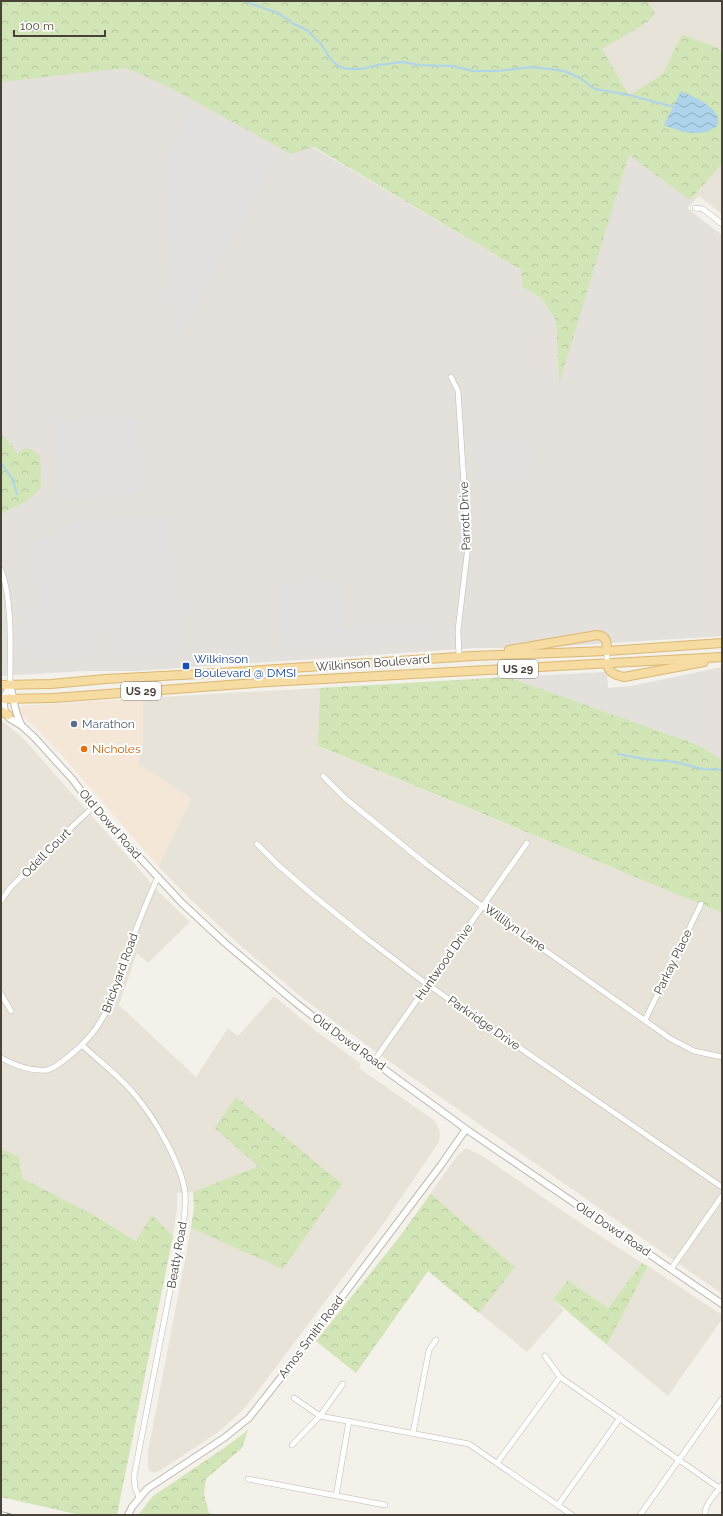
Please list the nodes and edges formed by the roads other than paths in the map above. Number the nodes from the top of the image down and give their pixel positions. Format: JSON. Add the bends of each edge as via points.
{"nodes":[{"id":1,"x":695,"y":208,"type":"dead end"},
{"id":2,"x":722,"y":224,"type":"edge"},
{"id":3,"x":451,"y":377,"type":"dead end"},
{"id":4,"x":1,"y":570,"type":"edge"},
{"id":5,"x":722,"y":643,"type":"edge"},
{"id":6,"x":607,"y":651,"type":"junction"},
{"id":7,"x":473,"y":656,"type":"junction"},
{"id":8,"x":459,"y":657,"type":"junction"},
{"id":9,"x":722,"y":658,"type":"edge"},
{"id":10,"x":607,"y":664,"type":"junction"},
{"id":11,"x":1,"y":685,"type":"edge"},
{"id":12,"x":10,"y":685,"type":"junction"},
{"id":13,"x":2,"y":699,"type":"edge"},
{"id":14,"x":14,"y":699,"type":"junction"},
{"id":15,"x":4,"y":713,"type":"edge"},
{"id":16,"x":22,"y":726,"type":"junction"},
{"id":17,"x":323,"y":776,"type":"dead end"},
{"id":18,"x":94,"y":807,"type":"junction"},
{"id":19,"x":527,"y":843,"type":"dead end"},
{"id":20,"x":257,"y":844,"type":"dead end"},
{"id":21,"x":158,"y":877,"type":"junction"},
{"id":22,"x":1,"y":901,"type":"edge"},
{"id":23,"x":701,"y":904,"type":"dead end"},
{"id":24,"x":483,"y":906,"type":"junction"},
{"id":25,"x":428,"y":984,"type":"junction"},
{"id":26,"x":1,"y":994,"type":"edge"},
{"id":27,"x":11,"y":1011,"type":"dead end"},
{"id":28,"x":645,"y":1020,"type":"junction"},
{"id":29,"x":82,"y":1045,"type":"junction"},
{"id":30,"x":722,"y":1057,"type":"edge"},
{"id":31,"x":1,"y":1058,"type":"edge"},
{"id":32,"x":374,"y":1061,"type":"junction"},
{"id":33,"x":466,"y":1129,"type":"junction"},
{"id":34,"x":722,"y":1187,"type":"edge"},
{"id":35,"x":722,"y":1196,"type":"edge"},
{"id":36,"x":671,"y":1269,"type":"junction"},
{"id":37,"x":722,"y":1304,"type":"edge"},
{"id":38,"x":436,"y":1340,"type":"dead end"},
{"id":39,"x":545,"y":1356,"type":"dead end"},
{"id":40,"x":560,"y":1376,"type":"junction"},
{"id":41,"x":343,"y":1384,"type":"dead end"},
{"id":42,"x":294,"y":1398,"type":"dead end"},
{"id":43,"x":722,"y":1398,"type":"edge"},
{"id":44,"x":320,"y":1416,"type":"junction"},
{"id":45,"x":620,"y":1418,"type":"junction"},
{"id":46,"x":349,"y":1421,"type":"junction"},
{"id":47,"x":413,"y":1433,"type":"junction"},
{"id":48,"x":292,"y":1445,"type":"dead end"},
{"id":49,"x":679,"y":1460,"type":"junction"},
{"id":50,"x":497,"y":1463,"type":"junction"},
{"id":51,"x":248,"y":1479,"type":"dead end"},
{"id":52,"x":721,"y":1488,"type":"edge"},
{"id":53,"x":336,"y":1496,"type":"junction"},
{"id":54,"x":140,"y":1497,"type":"junction"},
{"id":55,"x":385,"y":1505,"type":"dead end"},
{"id":56,"x":558,"y":1505,"type":"junction"},
{"id":57,"x":128,"y":1515,"type":"edge"},
{"id":58,"x":572,"y":1515,"type":"edge"},
{"id":59,"x":640,"y":1515,"type":"edge"},
{"id":60,"x":705,"y":1515,"type":"edge"}],
"edges":[{"from":1,"to":2,"type":"street","via":[[703,210]]},
{"from":3,"to":8,"type":"street","name":"Parrott Drive","via":[[458,391],[468,546],[458,630]]},
{"from":4,"to":12,"type":"street","name":"Old Dowd Road","via":[[9,610]]},
{"from":5,"to":6,"type":"main road","name":"Wilkinson Boulevard","number":"US 29"},
{"from":6,"to":7,"type":"main road","name":"Wilkinson Boulevard","number":"US 29"},
{"from":6,"to":7,"type":"main road","via":[[605,638],[597,635]]},
{"from":6,"to":10,"type":"street"},
{"from":7,"to":8,"type":"main road","name":"Wilkinson Boulevard","number":"US 29"},
{"from":8,"to":12,"type":"main road","name":"Wilkinson Boulevard","number":"US 29"},
{"from":9,"to":10,"type":"main road","name":"Wilkinson Boulevard","number":"US 29"},
{"from":9,"to":10,"type":"main road","via":[[624,677],[612,673]]},
{"from":10,"to":14,"type":"main road","name":"Wilkinson Boulevard","number":"US 29"},
{"from":11,"to":12,"type":"main road","name":"Wilkinson Boulevard","number":"US 29"},
{"from":12,"to":13,"type":"street","name":"Old Dowd Road"},
{"from":12,"to":14,"type":"street","name":"Old Dowd Road"},
{"from":13,"to":14,"type":"main road","name":"Wilkinson Boulevard","number":"US 29"},
{"from":13,"to":15,"type":"street","name":"Old Dowd Road"},
{"from":14,"to":16,"type":"street","name":"Old Dowd Road","via":[[14,708]]},
{"from":15,"to":16,"type":"street","name":"Old Dowd Road"},
{"from":16,"to":18,"type":"street","name":"Old Dowd Road","via":[[59,764]]},
{"from":17,"to":24,"type":"street","name":"Willilyn Lane","via":[[403,847]]},
{"from":18,"to":21,"type":"street","name":"Old Dowd Road"},
{"from":18,"to":22,"type":"street","name":"Odell Court","via":[[57,840],[10,888]]},
{"from":19,"to":24,"type":"street","name":"Huntwood Drive"},
{"from":20,"to":25,"type":"street","name":"Parkridge Drive","via":[[337,915]]},
{"from":21,"to":29,"type":"street","name":"Brickyard Road","via":[[109,1008]]},
{"from":21,"to":32,"type":"street","name":"Old Dowd Road","via":[[250,965],[329,1029]]},
{"from":23,"to":28,"type":"street","name":"Parkay Place"},
{"from":24,"to":25,"type":"street","name":"Huntwood Drive"},
{"from":24,"to":28,"type":"street","name":"Willilyn Lane"},
{"from":25,"to":32,"type":"street","name":"Huntwood Drive"},
{"from":25,"to":34,"type":"street","name":"Parkridge Drive"},
{"from":26,"to":27,"type":"street"},
{"from":28,"to":30,"type":"street","name":"Willilyn Lane","via":[[671,1039],[694,1051]]},
{"from":29,"to":31,"type":"street","name":"Brickyard Road","via":[[48,1070],[25,1068]]},
{"from":29,"to":54,"type":"street","name":"Beatty Road","via":[[145,1107],[173,1157],[185,1192],[184,1219],[134,1476],[135,1488]]},
{"from":32,"to":33,"type":"street","name":"Old Dowd Road"},
{"from":33,"to":36,"type":"street","name":"Old Dowd Road"},
{"from":33,"to":54,"type":"street","name":"Amos Smith Road","via":[[249,1418],[224,1438],[156,1482]]},
{"from":35,"to":36,"type":"street"},
{"from":36,"to":37,"type":"street","name":"Old Dowd Road"},
{"from":38,"to":47,"type":"street","via":[[429,1350]]},
{"from":39,"to":40,"type":"street"},
{"from":40,"to":45,"type":"street"},
{"from":40,"to":50,"type":"street"},
{"from":41,"to":44,"type":"street"},
{"from":42,"to":44,"type":"street"},
{"from":43,"to":49,"type":"street"},
{"from":44,"to":46,"type":"street"},
{"from":44,"to":48,"type":"street"},
{"from":45,"to":49,"type":"street"},
{"from":45,"to":56,"type":"street"},
{"from":46,"to":47,"type":"street"},
{"from":46,"to":53,"type":"street"},
{"from":47,"to":50,"type":"street","via":[[469,1444]]},
{"from":49,"to":52,"type":"street"},
{"from":49,"to":59,"type":"street"},
{"from":50,"to":56,"type":"street"},
{"from":51,"to":53,"type":"street"},
{"from":52,"to":60,"type":"street","via":[[708,1504]]},
{"from":53,"to":55,"type":"street"},
{"from":54,"to":57,"type":"street","name":"Amos Smith Road"},
{"from":56,"to":58,"type":"street"}]}
